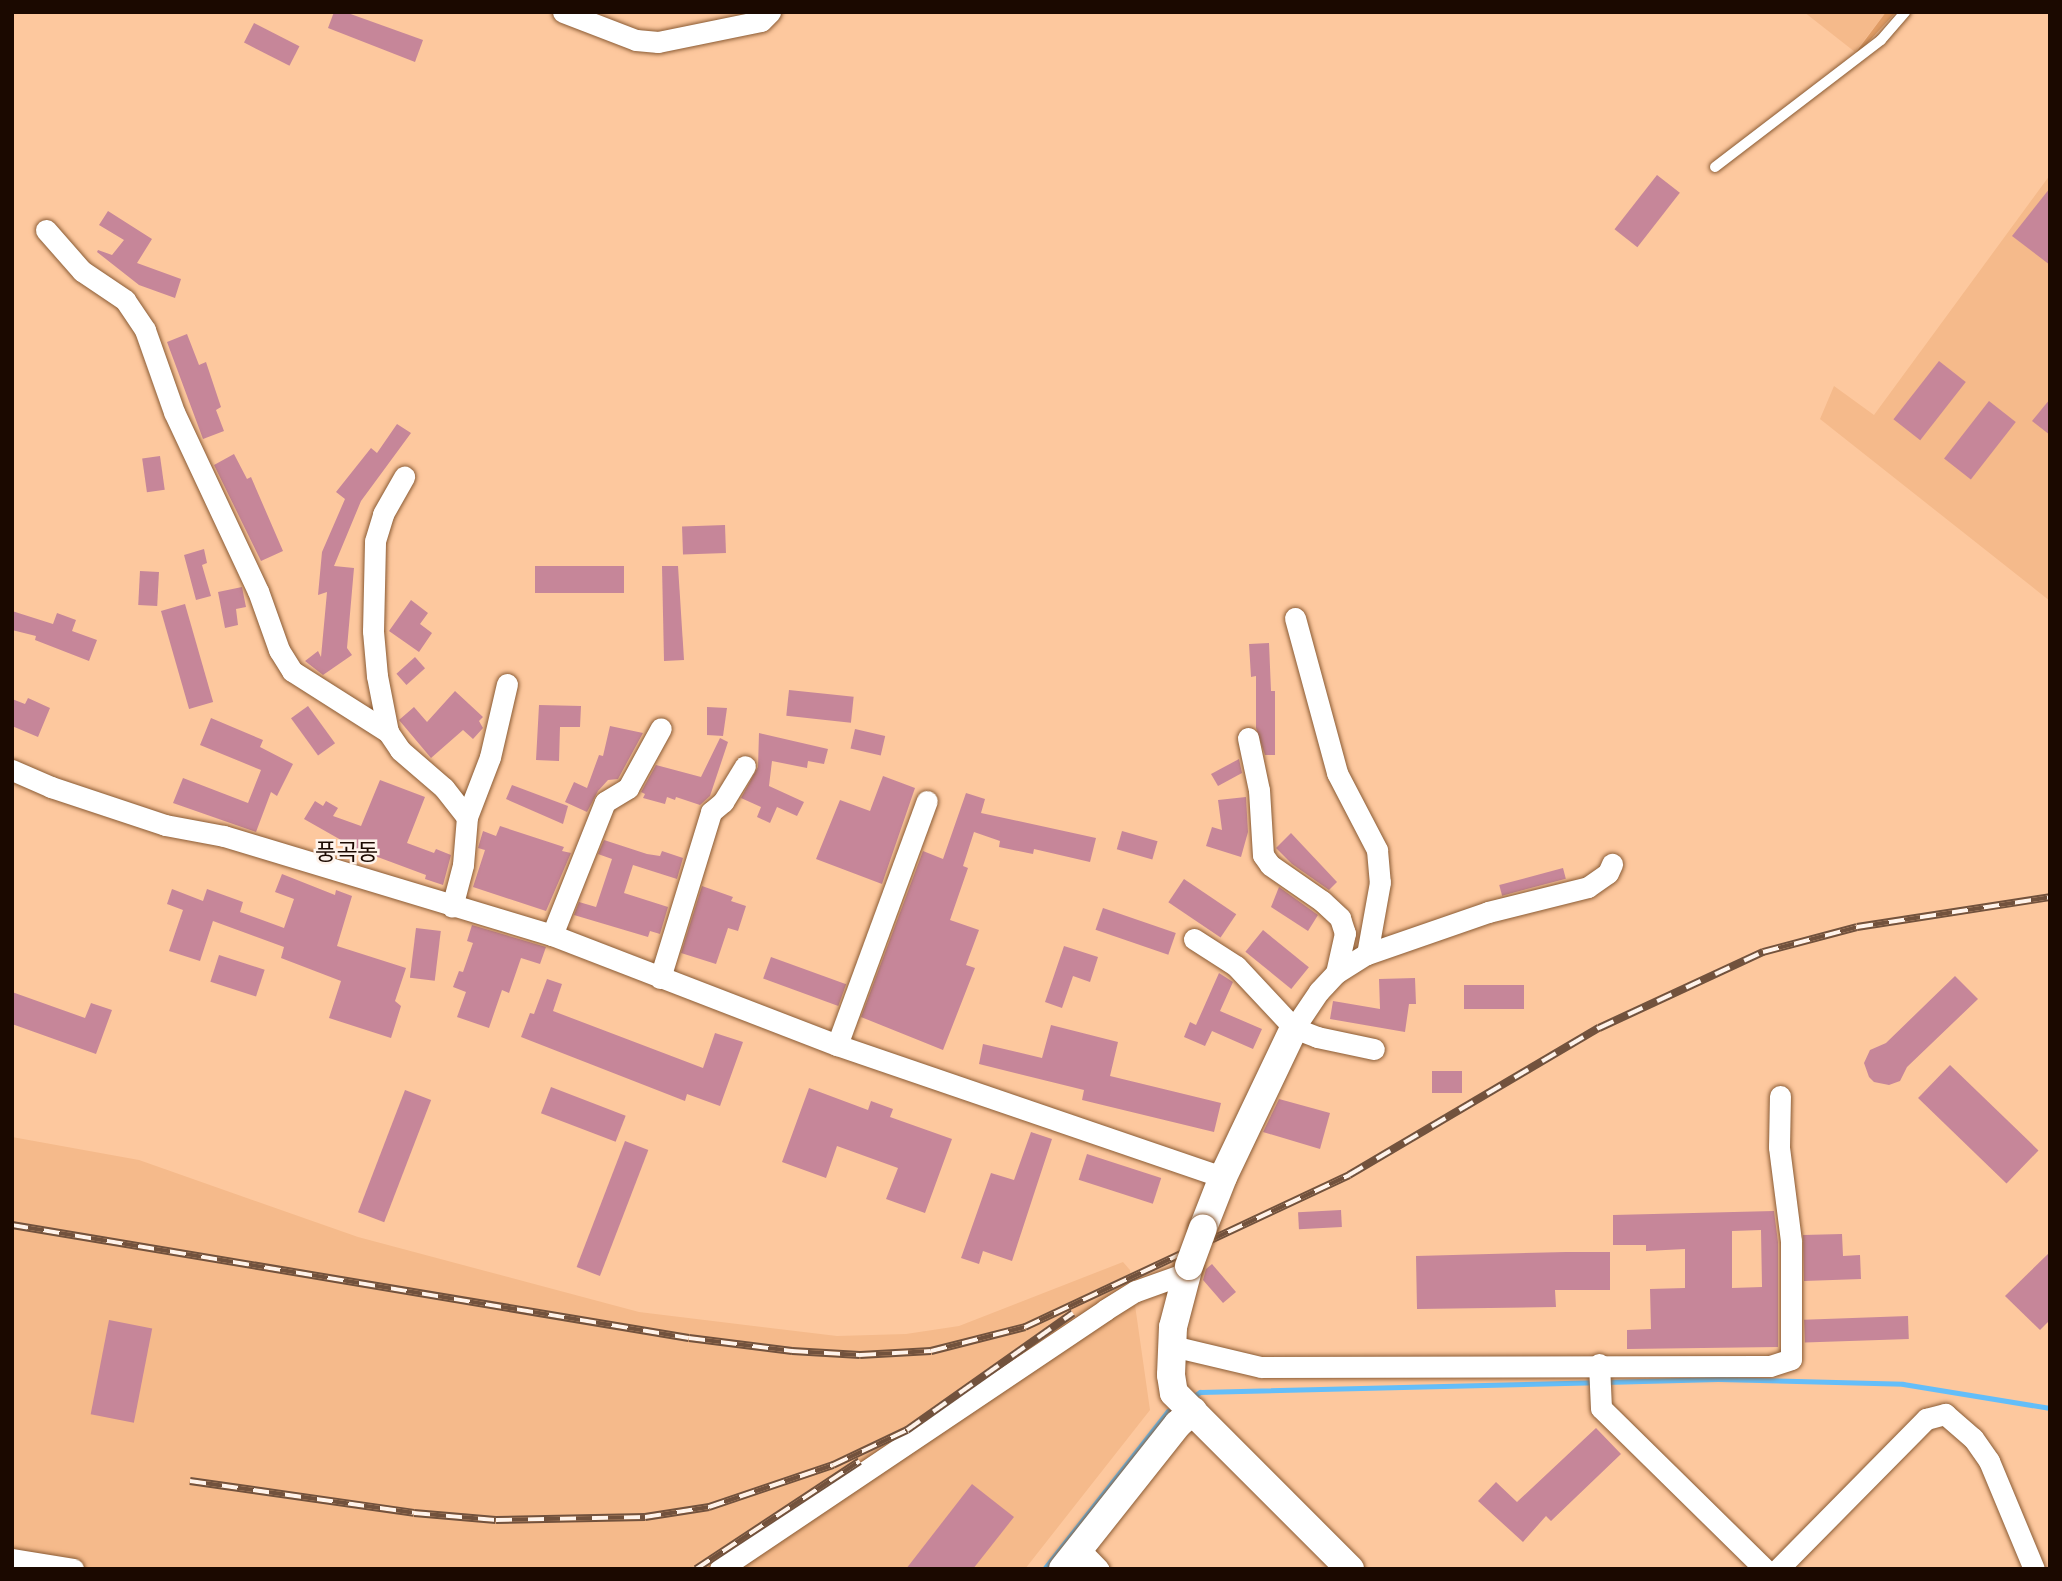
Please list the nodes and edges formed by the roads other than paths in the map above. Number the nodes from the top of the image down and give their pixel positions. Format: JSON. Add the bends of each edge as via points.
{"nodes":[{"id":1,"x":563,"y":12,"type":"edge"},
{"id":2,"x":770,"y":12,"type":"edge"},
{"id":3,"x":1905,"y":12,"type":"edge"},
{"id":4,"x":1715,"y":167,"type":"dead end"},
{"id":5,"x":46,"y":230,"type":"dead end"},
{"id":6,"x":404,"y":477,"type":"dead end"},
{"id":7,"x":1295,"y":618,"type":"dead end"},
{"id":8,"x":507,"y":684,"type":"dead end"},
{"id":9,"x":662,"y":728,"type":"dead end"},
{"id":10,"x":388,"y":732,"type":"junction"},
{"id":11,"x":1248,"y":738,"type":"dead end"},
{"id":12,"x":745,"y":766,"type":"dead end"},
{"id":13,"x":12,"y":770,"type":"edge"},
{"id":14,"x":927,"y":801,"type":"dead end"},
{"id":15,"x":467,"y":817,"type":"junction"},
{"id":16,"x":1612,"y":864,"type":"dead end"},
{"id":17,"x":452,"y":907,"type":"junction"},
{"id":18,"x":552,"y":935,"type":"junction"},
{"id":19,"x":1194,"y":939,"type":"dead end"},
{"id":20,"x":1367,"y":954,"type":"junction"},
{"id":21,"x":1336,"y":973,"type":"junction"},
{"id":22,"x":660,"y":978,"type":"junction"},
{"id":23,"x":1294,"y":1028,"type":"junction"},
{"id":24,"x":836,"y":1045,"type":"junction"},
{"id":25,"x":1374,"y":1049,"type":"dead end"},
{"id":26,"x":1780,"y":1096,"type":"dead end"},
{"id":27,"x":1223,"y":1178,"type":"junction"},
{"id":28,"x":1188,"y":1270,"type":"junction"},
{"id":29,"x":1172,"y":1346,"type":"junction"},
{"id":30,"x":1599,"y":1375,"type":"junction"},
{"id":31,"x":1185,"y":1404,"type":"junction"},
{"id":32,"x":12,"y":1559,"type":"edge"},
{"id":33,"x":1071,"y":1559,"type":"edge"},
{"id":34,"x":73,"y":1569,"type":"edge"},
{"id":35,"x":720,"y":1569,"type":"edge"},
{"id":36,"x":1098,"y":1569,"type":"edge"},
{"id":37,"x":1350,"y":1569,"type":"edge"},
{"id":38,"x":1765,"y":1569,"type":"edge"},
{"id":39,"x":1778,"y":1569,"type":"edge"},
{"id":40,"x":2034,"y":1569,"type":"edge"}],
"edges":[{"from":1,"to":2,"type":"street","via":[[636,40],[658,42],[761,21]]},
{"from":3,"to":4,"type":"lane","via":[[1881,40]]},
{"from":5,"to":10,"type":"street","via":[[82,271],[125,300],[145,330],[174,412],[292,671]]},
{"from":6,"to":10,"type":"street","via":[[383,514],[375,541],[374,642]]},
{"from":7,"to":20,"type":"street","via":[[1337,773],[1377,850],[1380,882]]},
{"from":8,"to":15,"type":"street","via":[[490,757]]},
{"from":9,"to":18,"type":"street","via":[[628,788],[605,802]]},
{"from":10,"to":15,"type":"street"},
{"from":11,"to":21,"type":"street","via":[[1259,790],[1263,855],[1269,865],[1340,918],[1345,933]]},
{"from":12,"to":22,"type":"street","via":[[723,802],[711,812]]},
{"from":13,"to":17,"type":"street","via":[[165,825],[224,836]]},
{"from":14,"to":24,"type":"street"},
{"from":15,"to":17,"type":"street","via":[[463,865]]},
{"from":16,"to":20,"type":"street","via":[[1608,873],[1588,887],[1488,912]]},
{"from":17,"to":18,"type":"street"},
{"from":18,"to":22,"type":"street"},
{"from":19,"to":23,"type":"street","via":[[1236,966]]},
{"from":20,"to":21,"type":"street"},
{"from":21,"to":23,"type":"street"},
{"from":22,"to":24,"type":"street"},
{"from":23,"to":25,"type":"street"},
{"from":23,"to":27,"type":"street"},
{"from":24,"to":27,"type":"street"},
{"from":26,"to":30,"type":"street","via":[[1779,1147],[1791,1241],[1791,1359],[1770,1366],[1660,1367]]},
{"from":27,"to":28,"type":"street","bridge":true},
{"from":28,"to":29,"type":"street"},
{"from":28,"to":35,"type":"street","via":[[1136,1291],[1105,1310]]},
{"from":29,"to":30,"type":"street","via":[[1261,1367]]},
{"from":29,"to":31,"type":"street","via":[[1171,1375]]},
{"from":30,"to":38,"type":"street","via":[[1601,1409]]},
{"from":31,"to":33,"type":"street","via":[[1178,1424]]},
{"from":31,"to":37,"type":"street"},
{"from":32,"to":34,"type":"street"},
{"from":33,"to":36,"type":"street"},
{"from":39,"to":40,"type":"street","via":[[1926,1419],[1945,1414],[1973,1438],[1989,1461]]}]}
